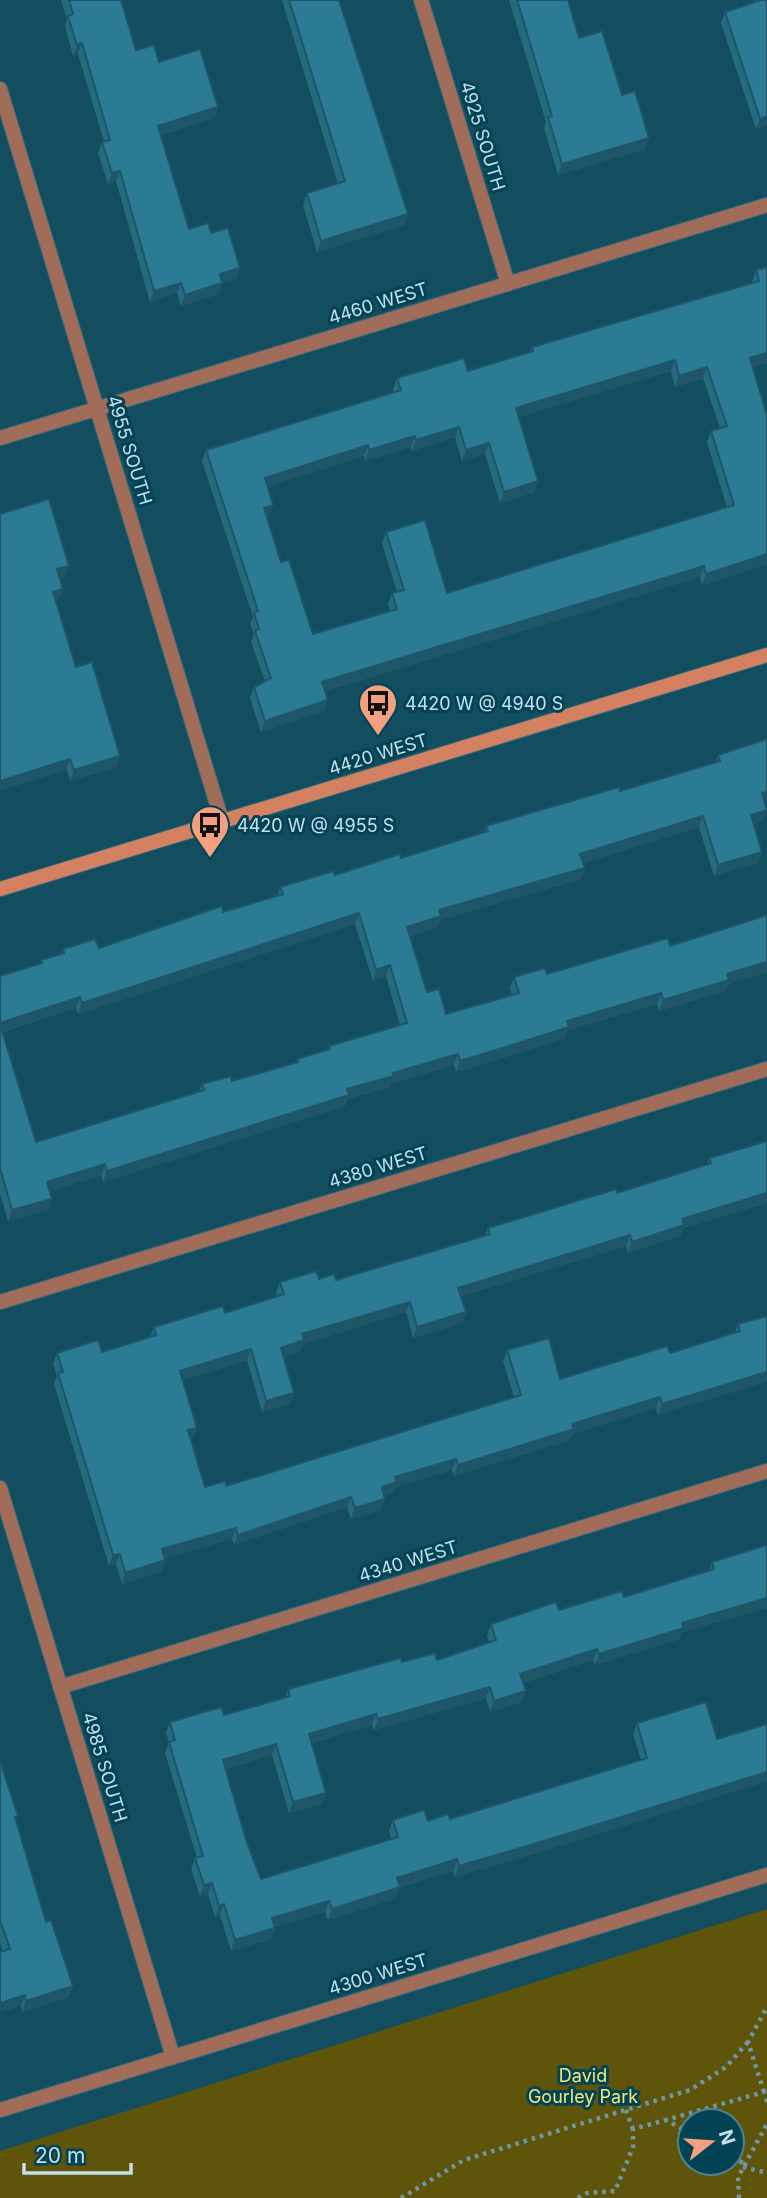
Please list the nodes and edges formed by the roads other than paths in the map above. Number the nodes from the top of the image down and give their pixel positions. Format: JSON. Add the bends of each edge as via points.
{"nodes":[{"id":1,"x":421,"y":0,"type":"edge"},
{"id":2,"x":0,"y":89,"type":"edge"},
{"id":3,"x":767,"y":205,"type":"edge"},
{"id":4,"x":508,"y":284,"type":"junction"},
{"id":5,"x":97,"y":408,"type":"junction"},
{"id":6,"x":0,"y":438,"type":"edge"},
{"id":7,"x":767,"y":655,"type":"edge"},
{"id":8,"x":222,"y":821,"type":"junction"},
{"id":9,"x":0,"y":889,"type":"edge"},
{"id":10,"x":767,"y":1069,"type":"edge"},
{"id":11,"x":0,"y":1303,"type":"edge"},
{"id":12,"x":767,"y":1471,"type":"edge"},
{"id":13,"x":0,"y":1488,"type":"edge"},
{"id":14,"x":60,"y":1687,"type":"junction"},
{"id":15,"x":767,"y":1875,"type":"edge"},
{"id":16,"x":173,"y":2057,"type":"junction"},
{"id":17,"x":0,"y":2110,"type":"edge"}],
"edges":[{"from":1,"to":4,"type":"street","name":"4925 SOUTH"},
{"from":2,"to":5,"type":"street","name":"4955 SOUTH"},
{"from":3,"to":4,"type":"street","name":"4460 WEST"},
{"from":4,"to":5,"type":"street","name":"4460 WEST"},
{"from":5,"to":6,"type":"street","name":"4460 WEST"},
{"from":5,"to":8,"type":"street","name":"4955 SOUTH"},
{"from":7,"to":8,"type":"street","name":"4420 WEST"},
{"from":8,"to":9,"type":"street","name":"4420 WEST"},
{"from":10,"to":11,"type":"street","name":"4380 WEST"},
{"from":12,"to":14,"type":"street","name":"4340 WEST"},
{"from":13,"to":14,"type":"street","name":"4985 SOUTH"},
{"from":14,"to":16,"type":"street","name":"4985 SOUTH"},
{"from":15,"to":16,"type":"street","name":"4300 WEST"},
{"from":16,"to":17,"type":"street","name":"4300 WEST"}]}
